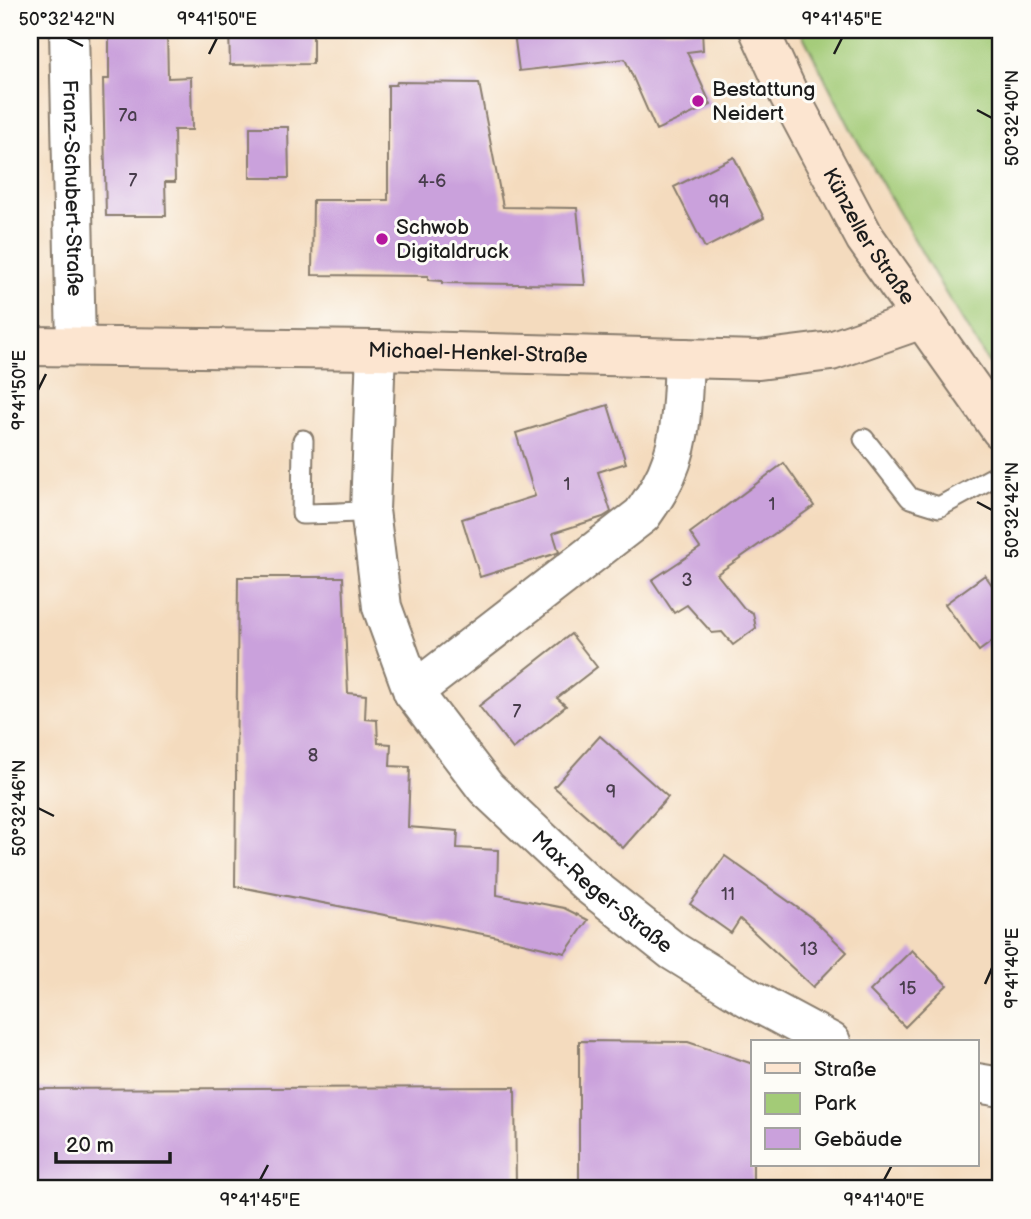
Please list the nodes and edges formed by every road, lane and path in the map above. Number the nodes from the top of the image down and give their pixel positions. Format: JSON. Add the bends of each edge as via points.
{"nodes":[{"id":1,"x":69,"y":30,"type":"edge"},
{"id":2,"x":759,"y":30,"type":"edge"},
{"id":3,"x":922,"y":319,"type":"junction"},
{"id":4,"x":76,"y":345,"type":"junction"},
{"id":5,"x":30,"y":346,"type":"edge"},
{"id":6,"x":376,"y":350,"type":"junction"},
{"id":7,"x":684,"y":358,"type":"junction"},
{"id":8,"x":1001,"y":430,"type":"edge"},
{"id":9,"x":864,"y":439,"type":"dead end"},
{"id":10,"x":303,"y":440,"type":"dead end"},
{"id":11,"x":1001,"y":473,"type":"edge"},
{"id":12,"x":370,"y":510,"type":"junction"},
{"id":13,"x":413,"y":692,"type":"junction"},
{"id":14,"x":827,"y":1040,"type":"edge"},
{"id":15,"x":978,"y":1083,"type":"edge"},
{"id":16,"x":1001,"y":1087,"type":"edge"}],
"edges":[{"from":1,"to":4,"type":"street","name":"Franz-Schubert-Straße"},
{"from":2,"to":3,"type":"main road","name":"Künzeller Straße","via":[[865,238]]},
{"from":3,"to":7,"type":"main road","name":"Michael-Henkel-Straße","via":[[831,351],[759,360]]},
{"from":3,"to":8,"type":"main road","name":"Künzeller Straße"},
{"from":4,"to":5,"type":"main road","name":"Michael-Henkel-Straße"},
{"from":4,"to":6,"type":"main road","name":"Michael-Henkel-Straße"},
{"from":6,"to":7,"type":"main road","name":"Michael-Henkel-Straße"},
{"from":6,"to":12,"type":"street","name":"Max-Reger-Straße"},
{"from":7,"to":13,"type":"street","via":[[680,429],[673,457],[661,487],[642,514]]},
{"from":9,"to":11,"type":"lane","via":[[910,498],[939,508]]},
{"from":10,"to":12,"type":"lane","via":[[302,514]]},
{"from":12,"to":13,"type":"street","name":"Max-Reger-Straße","via":[[383,607]]},
{"from":13,"to":14,"type":"street","name":"Max-Reger-Straße","via":[[486,788],[587,883],[673,951]]},
{"from":15,"to":16,"type":"street"}]}
